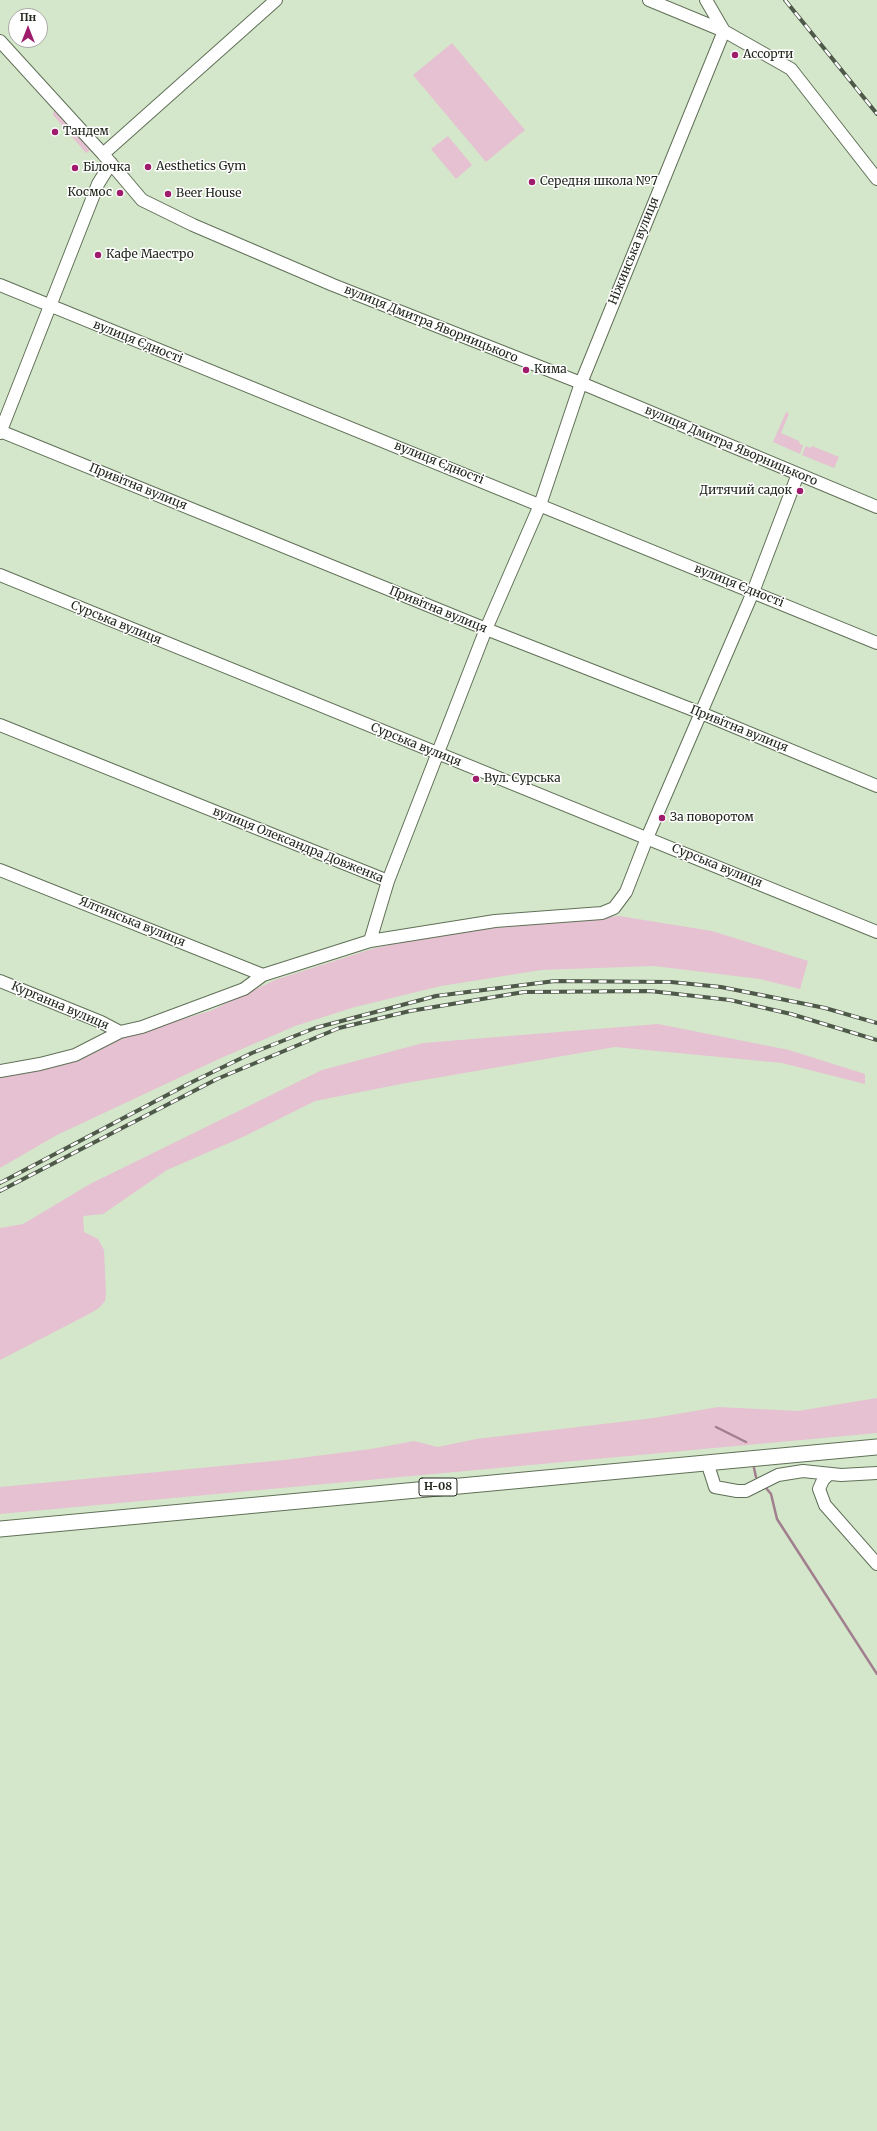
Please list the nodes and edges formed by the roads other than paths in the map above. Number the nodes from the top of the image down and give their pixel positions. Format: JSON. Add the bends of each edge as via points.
{"nodes":[{"id":1,"x":276,"y":0,"type":"edge"},
{"id":2,"x":649,"y":0,"type":"edge"},
{"id":3,"x":706,"y":0,"type":"edge"},
{"id":4,"x":724,"y":31,"type":"junction"},
{"id":5,"x":0,"y":41,"type":"edge"},
{"id":6,"x":103,"y":154,"type":"junction"},
{"id":7,"x":111,"y":163,"type":"junction"},
{"id":8,"x":877,"y":179,"type":"edge"},
{"id":9,"x":0,"y":285,"type":"edge"},
{"id":10,"x":50,"y":306,"type":"junction"},
{"id":11,"x":581,"y":383,"type":"junction"},
{"id":12,"x":0,"y":432,"type":"edge"},
{"id":13,"x":798,"y":474,"type":"junction"},
{"id":14,"x":540,"y":505,"type":"junction"},
{"id":15,"x":877,"y":507,"type":"edge"},
{"id":16,"x":0,"y":575,"type":"edge"},
{"id":17,"x":753,"y":592,"type":"junction"},
{"id":18,"x":486,"y":629,"type":"junction"},
{"id":19,"x":877,"y":643,"type":"edge"},
{"id":20,"x":701,"y":713,"type":"junction"},
{"id":21,"x":0,"y":725,"type":"edge"},
{"id":22,"x":436,"y":754,"type":"junction"},
{"id":23,"x":877,"y":786,"type":"edge"},
{"id":24,"x":647,"y":838,"type":"junction"},
{"id":25,"x":0,"y":870,"type":"edge"},
{"id":26,"x":388,"y":881,"type":"junction"},
{"id":27,"x":877,"y":932,"type":"edge"},
{"id":28,"x":370,"y":941,"type":"junction"},
{"id":29,"x":263,"y":975,"type":"junction"},
{"id":30,"x":0,"y":981,"type":"edge"},
{"id":31,"x":120,"y":1032,"type":"junction"},
{"id":32,"x":0,"y":1071,"type":"edge"},
{"id":33,"x":877,"y":1447,"type":"edge"},
{"id":34,"x":707,"y":1462,"type":"junction"},
{"id":35,"x":877,"y":1473,"type":"edge"},
{"id":36,"x":829,"y":1474,"type":"junction"},
{"id":37,"x":0,"y":1528,"type":"edge"},
{"id":38,"x":877,"y":1564,"type":"edge"}],
"edges":[{"from":1,"to":6,"type":"street"},
{"from":2,"to":4,"type":"street"},
{"from":3,"to":4,"type":"street"},
{"from":4,"to":8,"type":"street","via":[[791,69]]},
{"from":4,"to":11,"type":"street","name":"Ніжинська вулиця"},
{"from":5,"to":6,"type":"street","name":"вулиця Дмитра Яворницького"},
{"from":6,"to":7,"type":"street","name":"вулиця Дмитра Яворницького"},
{"from":7,"to":10,"type":"street","via":[[98,184]]},
{"from":7,"to":11,"type":"street","name":"вулиця Дмитра Яворницького","via":[[142,200],[193,225],[333,285]]},
{"from":9,"to":10,"type":"street","name":"вулиця Єдності"},
{"from":10,"to":12,"type":"street"},
{"from":10,"to":14,"type":"street","name":"вулиця Єдності"},
{"from":11,"to":13,"type":"street","name":"вулиця Дмитра Яворницького"},
{"from":11,"to":14,"type":"street","name":"Ніжинська вулиця"},
{"from":12,"to":18,"type":"street","name":"Привітна вулиця"},
{"from":13,"to":15,"type":"street","name":"вулиця Дмитра Яворницького"},
{"from":13,"to":17,"type":"street"},
{"from":14,"to":17,"type":"street","name":"вулиця Єдності"},
{"from":14,"to":18,"type":"street","name":"Ніжинська вулиця"},
{"from":16,"to":22,"type":"street","name":"Сурська вулиця"},
{"from":17,"to":19,"type":"street","name":"вулиця Єдності"},
{"from":17,"to":20,"type":"street"},
{"from":18,"to":20,"type":"street","name":"Привітна вулиця"},
{"from":18,"to":22,"type":"street","name":"Ніжинська вулиця"},
{"from":20,"to":23,"type":"street","name":"Привітна вулиця"},
{"from":20,"to":24,"type":"street"},
{"from":21,"to":26,"type":"street","name":"вулиця Олександра Довженка"},
{"from":22,"to":24,"type":"street","name":"Сурська вулиця"},
{"from":22,"to":26,"type":"street","name":"Ніжинська вулиця"},
{"from":24,"to":27,"type":"street","name":"Сурська вулиця"},
{"from":24,"to":28,"type":"street","via":[[626,892],[614,908],[602,913],[495,921]]},
{"from":25,"to":29,"type":"street","name":"Ялтинська вулиця"},
{"from":26,"to":28,"type":"street","name":"вулиця Олександра Довженка"},
{"from":28,"to":29,"type":"street"},
{"from":29,"to":31,"type":"street","via":[[244,989],[208,1004]]},
{"from":30,"to":31,"type":"street","name":"Курганна вулиця"},
{"from":31,"to":32,"type":"street","via":[[75,1055]]},
{"from":33,"to":34,"type":"main road","number":"Н-08"},
{"from":34,"to":36,"type":"street","via":[[715,1487],[737,1491],[746,1491],[778,1475],[803,1471]]},
{"from":34,"to":37,"type":"main road","number":"Н-08"},
{"from":35,"to":36,"type":"street"},
{"from":36,"to":38,"type":"street","via":[[819,1489],[825,1505]]}]}
